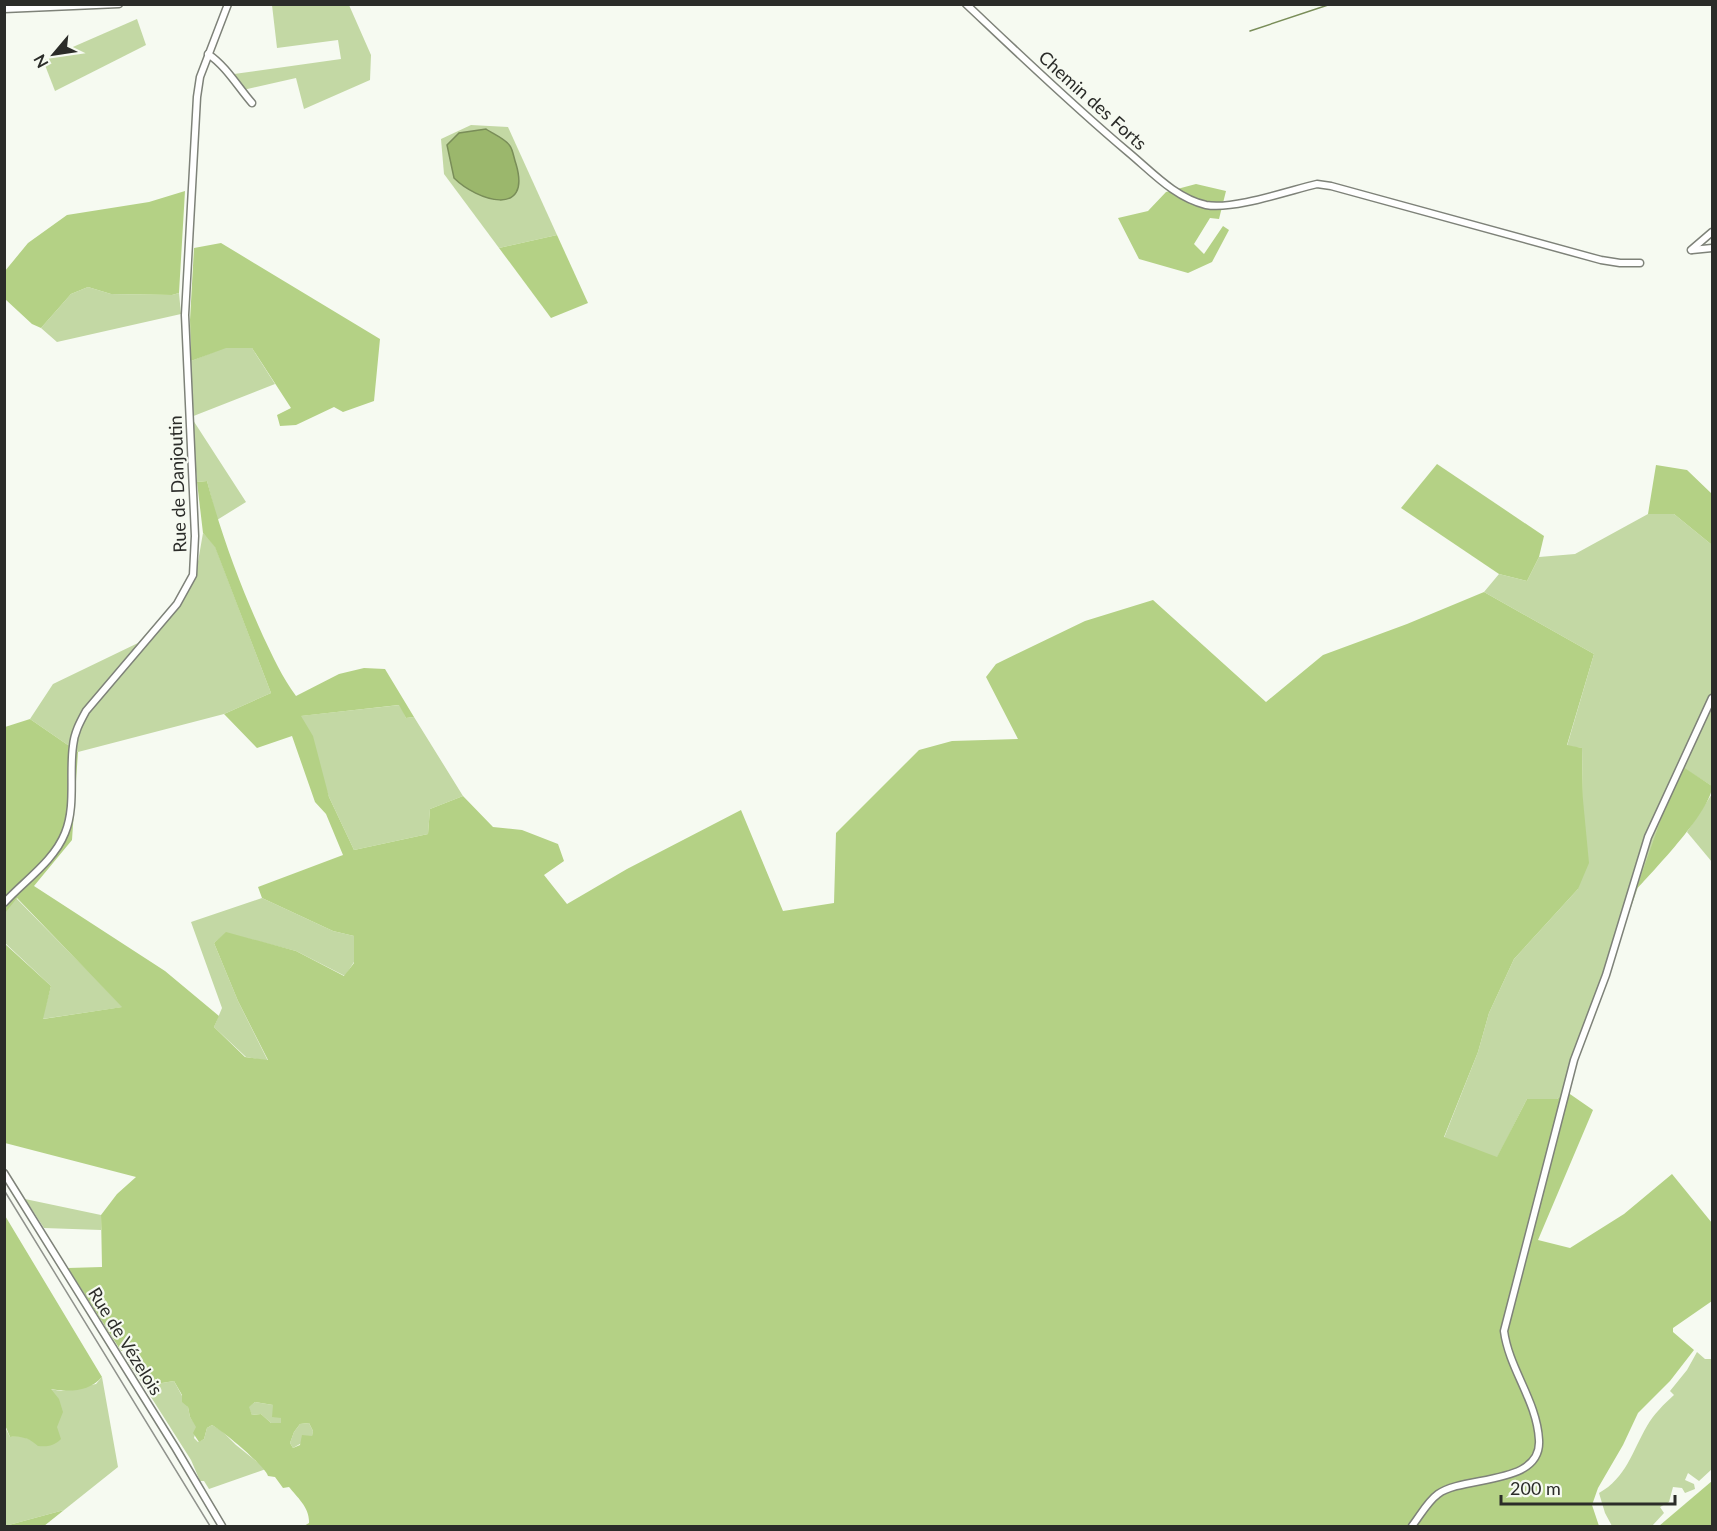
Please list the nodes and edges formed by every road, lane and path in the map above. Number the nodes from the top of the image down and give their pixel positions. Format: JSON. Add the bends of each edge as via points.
{"nodes":[{"id":1,"x":119,"y":4,"type":"edge"},
{"id":2,"x":228,"y":4,"type":"edge"},
{"id":3,"x":966,"y":4,"type":"edge"},
{"id":4,"x":4,"y":9,"type":"edge"},
{"id":5,"x":208,"y":54,"type":"junction"},
{"id":6,"x":252,"y":103,"type":"dead end"},
{"id":7,"x":1713,"y":232,"type":"edge"},
{"id":8,"x":1713,"y":248,"type":"edge"},
{"id":9,"x":1640,"y":263,"type":"dead end"},
{"id":10,"x":1713,"y":698,"type":"edge"},
{"id":11,"x":4,"y":903,"type":"edge"},
{"id":12,"x":4,"y":1173,"type":"edge"},
{"id":13,"x":222,"y":1527,"type":"edge"},
{"id":14,"x":1412,"y":1527,"type":"edge"}],
"edges":[{"from":1,"to":4,"type":"street"},
{"from":2,"to":5,"type":"street","name":"Rue de Danjoutin"},
{"from":3,"to":9,"type":"street","name":"Chemin des Forts","via":[[1086,116],[1172,189],[1192,201],[1230,206],[1317,184],[1601,260]]},
{"from":5,"to":6,"type":"street","via":[[220,62]]},
{"from":5,"to":11,"type":"street","name":"Rue de Danjoutin","via":[[197,97],[186,274],[193,575],[177,604],[86,711],[73,744],[71,813],[64,835],[48,858]]},
{"from":7,"to":8,"type":"street","via":[[1691,250]]},
{"from":10,"to":14,"type":"street","via":[[1648,837],[1613,956],[1574,1060],[1504,1331],[1509,1354],[1535,1416],[1540,1442],[1536,1458],[1515,1473],[1458,1485],[1438,1494]]},
{"from":12,"to":13,"type":"street","name":"Rue de Vézelois"}]}
